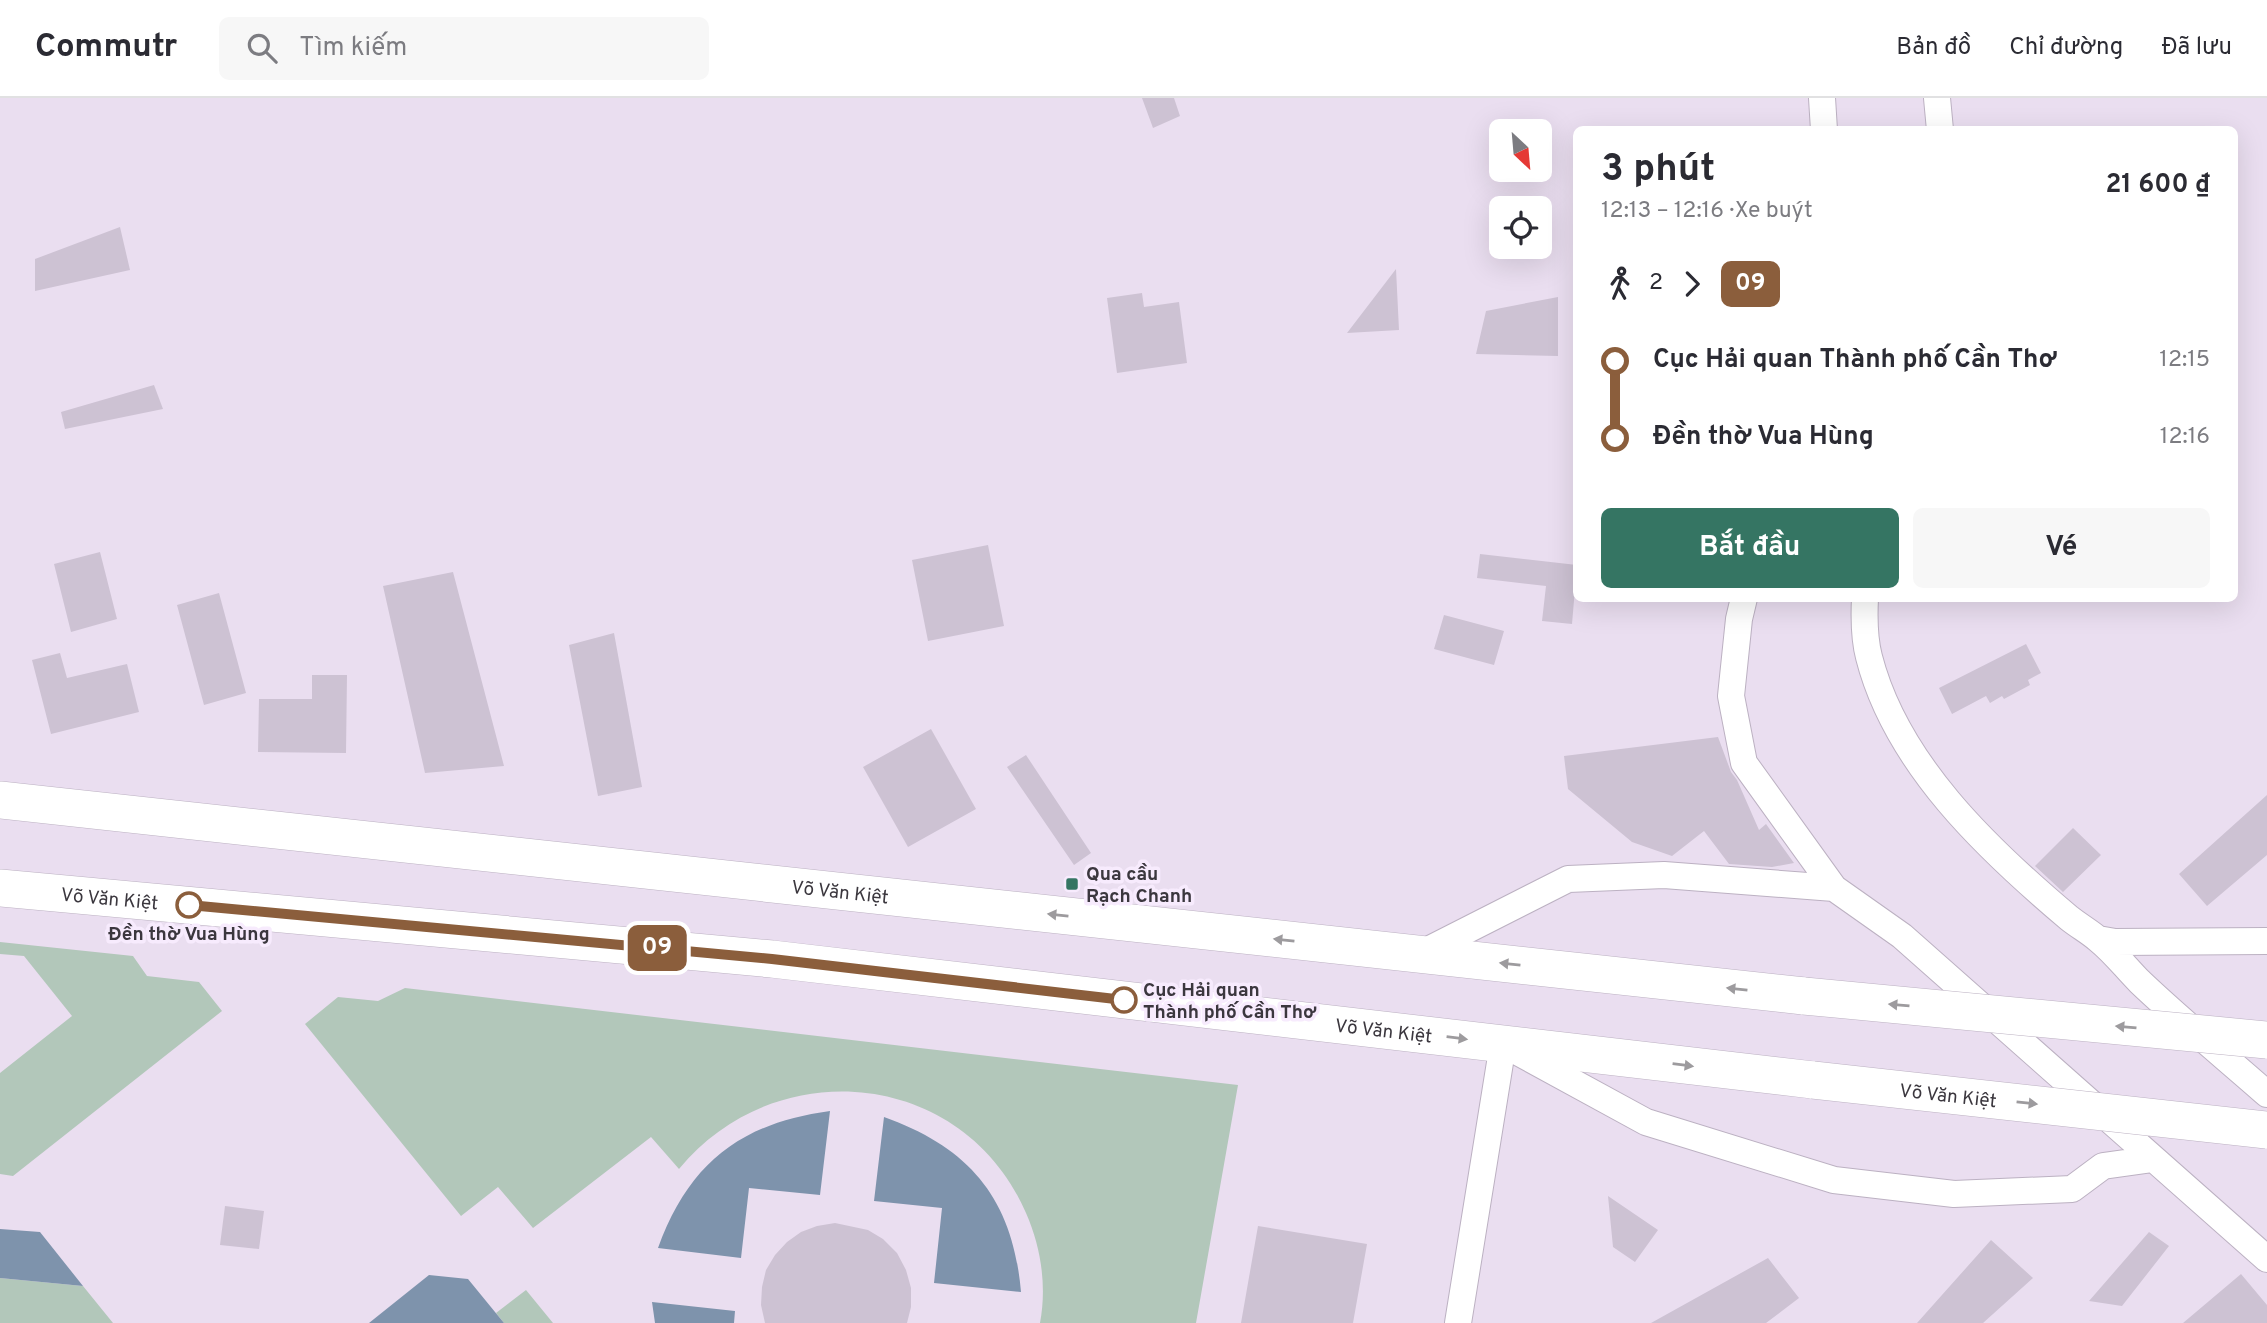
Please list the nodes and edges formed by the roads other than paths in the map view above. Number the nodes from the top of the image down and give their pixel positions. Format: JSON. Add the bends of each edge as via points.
{"nodes":[{"id":1,"x":1822,"y":98,"type":"edge"},
{"id":2,"x":1937,"y":98,"type":"edge"},
{"id":3,"x":1824,"y":126,"type":"edge"},
{"id":4,"x":1940,"y":126,"type":"edge"},
{"id":5,"x":1743,"y":602,"type":"edge"},
{"id":6,"x":1865,"y":602,"type":"edge"},
{"id":7,"x":0,"y":800,"type":"edge"},
{"id":8,"x":0,"y":888,"type":"edge"},
{"id":9,"x":1834,"y":888,"type":"junction"},
{"id":10,"x":2098,"y":939,"type":"junction"},
{"id":11,"x":2267,"y":941,"type":"edge"},
{"id":12,"x":1420,"y":954,"type":"junction"},
{"id":13,"x":2267,"y":1040,"type":"edge"},
{"id":14,"x":1503,"y":1044,"type":"junction"},
{"id":15,"x":2267,"y":1094,"type":"edge"},
{"id":16,"x":2267,"y":1130,"type":"edge"},
{"id":17,"x":2153,"y":1159,"type":"junction"},
{"id":18,"x":2267,"y":1259,"type":"edge"},
{"id":19,"x":1458,"y":1323,"type":"edge"}],
"edges":[{"from":1,"to":3,"type":"street"},
{"from":2,"to":4,"type":"street"},
{"from":5,"to":9,"type":"street","via":[[1731,696],[1745,763]]},
{"from":6,"to":10,"type":"street","via":[[1868,656],[1891,717],[1926,774],[2001,855]]},
{"from":12,"to":7,"type":"main road","name":"Võ Văn Kiệt","one_way":true},
{"from":8,"to":14,"type":"main road","name":"Võ Văn Kiệt","one_way":true,"via":[[772,959]]},
{"from":9,"to":12,"type":"street","via":[[1664,875],[1568,879]]},
{"from":9,"to":17,"type":"street","via":[[1902,936]]},
{"from":10,"to":11,"type":"street"},
{"from":10,"to":15,"type":"street"},
{"from":13,"to":12,"type":"main road","name":"Võ Văn Kiệt","one_way":true,"bridge":true},
{"from":14,"to":16,"type":"main road","name":"Võ Văn Kiệt","one_way":true,"bridge":true},
{"from":14,"to":17,"type":"street","via":[[1646,1122],[1834,1180],[1954,1194],[2072,1189],[2103,1166]]},
{"from":14,"to":19,"type":"street"},
{"from":17,"to":18,"type":"street"}]}
